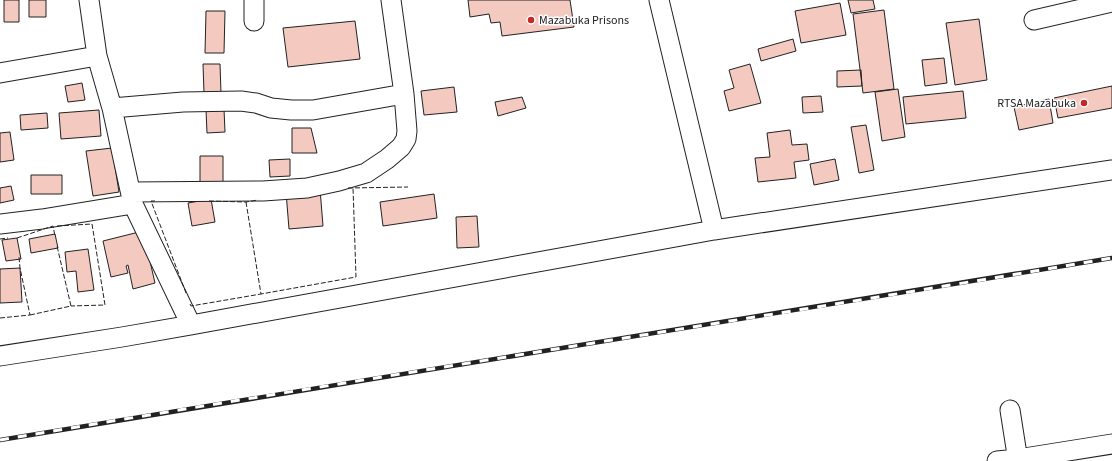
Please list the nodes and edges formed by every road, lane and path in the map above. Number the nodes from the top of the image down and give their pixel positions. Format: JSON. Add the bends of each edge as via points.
{"nodes":[{"id":1,"x":89,"y":0,"type":"edge"},
{"id":2,"x":254,"y":0,"type":"edge"},
{"id":3,"x":392,"y":0,"type":"edge"},
{"id":4,"x":659,"y":0,"type":"edge"},
{"id":5,"x":1112,"y":2,"type":"edge"},
{"id":6,"x":1034,"y":20,"type":"dead end"},
{"id":7,"x":254,"y":21,"type":"dead end"},
{"id":8,"x":97,"y":56,"type":"junction"},
{"id":9,"x":0,"y":73,"type":"edge"},
{"id":10,"x":404,"y":94,"type":"junction"},
{"id":11,"x":112,"y":108,"type":"junction"},
{"id":12,"x":1112,"y":170,"type":"edge"},
{"id":13,"x":132,"y":198,"type":"junction"},
{"id":14,"x":0,"y":224,"type":"edge"},
{"id":15,"x":714,"y":230,"type":"junction"},
{"id":16,"x":191,"y":325,"type":"junction"},
{"id":17,"x":0,"y":356,"type":"edge"},
{"id":18,"x":1010,"y":410,"type":"dead end"},
{"id":19,"x":1112,"y":444,"type":"edge"},
{"id":20,"x":1018,"y":460,"type":"edge"},
{"id":21,"x":997,"y":461,"type":"edge"}],
"edges":[{"from":1,"to":8,"type":"street"},
{"from":2,"to":7,"type":"street"},
{"from":3,"to":10,"type":"street"},
{"from":4,"to":15,"type":"street"},
{"from":5,"to":6,"type":"street"},
{"from":8,"to":9,"type":"street"},
{"from":8,"to":11,"type":"street"},
{"from":10,"to":11,"type":"street","via":[[313,110],[271,108],[241,101],[183,102]]},
{"from":10,"to":13,"type":"street","via":[[406,139],[401,147],[366,173],[300,188]]},
{"from":11,"to":13,"type":"street"},
{"from":12,"to":15,"type":"street"},
{"from":13,"to":14,"type":"street","via":[[42,219]]},
{"from":13,"to":16,"type":"street"},
{"from":15,"to":16,"type":"street"},
{"from":16,"to":17,"type":"street"},
{"from":18,"to":20,"type":"street"},
{"from":19,"to":20,"type":"street"},
{"from":20,"to":21,"type":"street"}]}
